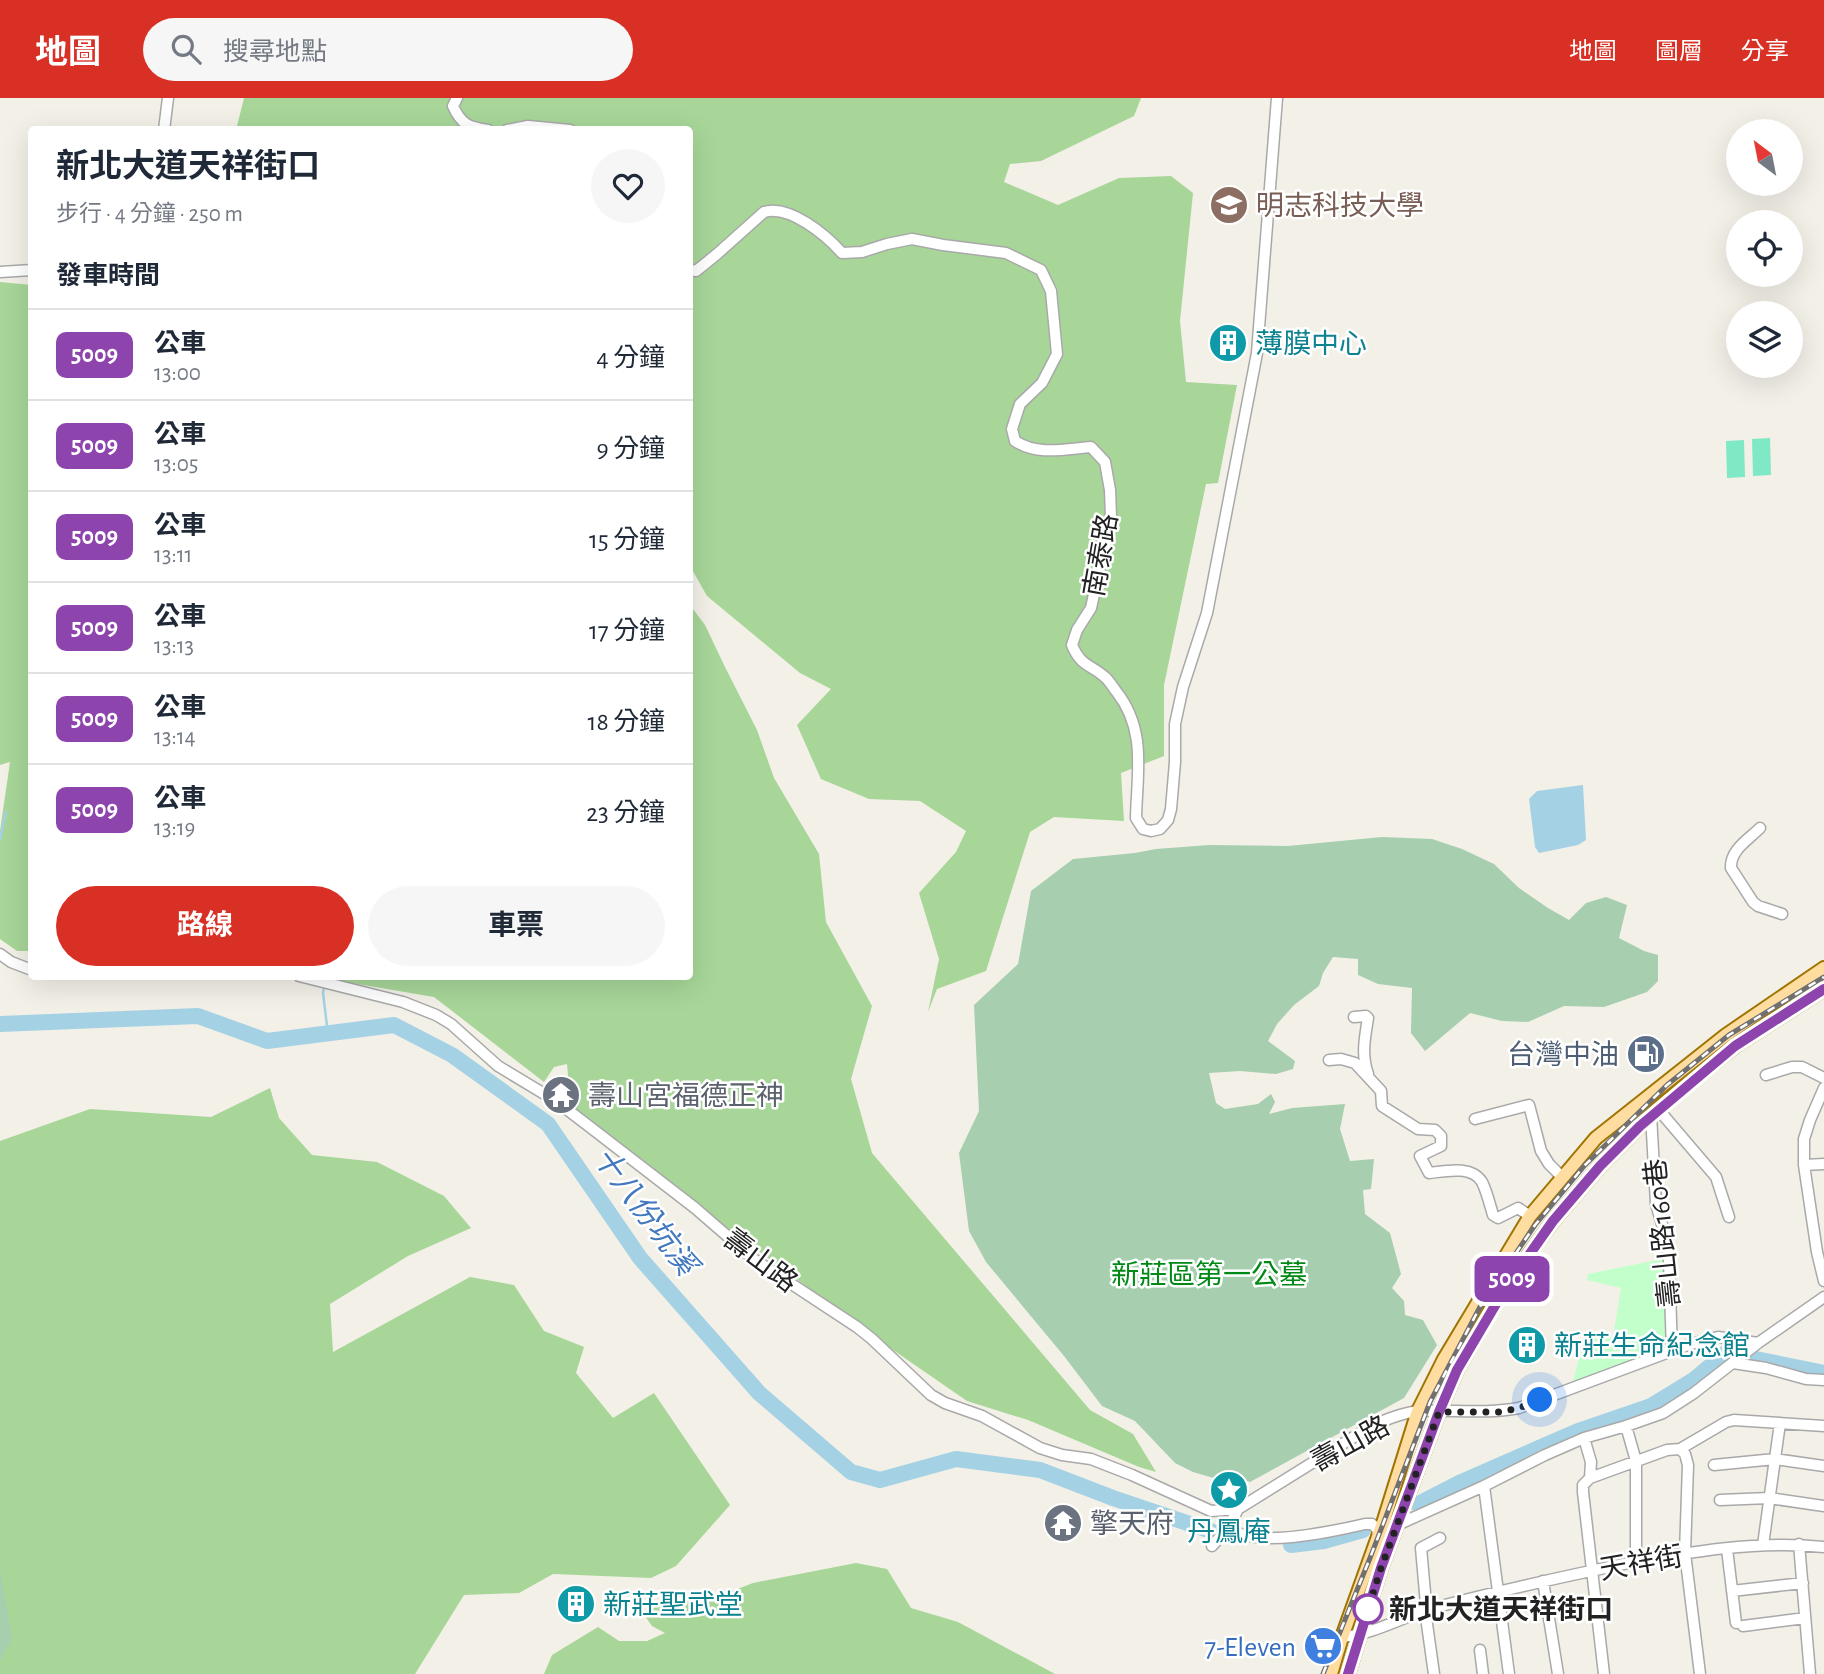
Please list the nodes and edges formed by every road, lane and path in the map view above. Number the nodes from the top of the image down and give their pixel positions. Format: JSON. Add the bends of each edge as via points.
{"nodes":[{"id":1,"x":168,"y":98,"type":"edge"},
{"id":2,"x":457,"y":98,"type":"edge"},
{"id":3,"x":1278,"y":98,"type":"edge"},
{"id":4,"x":164,"y":126,"type":"edge"},
{"id":5,"x":471,"y":126,"type":"edge"},
{"id":6,"x":28,"y":270,"type":"edge"},
{"id":7,"x":693,"y":270,"type":"edge"},
{"id":8,"x":0,"y":272,"type":"edge"},
{"id":9,"x":1760,"y":828,"type":"dead end"},
{"id":10,"x":1782,"y":914,"type":"dead end"},
{"id":11,"x":0,"y":954,"type":"edge"},
{"id":12,"x":28,"y":968,"type":"edge"},
{"id":13,"x":1824,"y":968,"type":"edge"},
{"id":14,"x":315,"y":980,"type":"edge"},
{"id":15,"x":1824,"y":989,"type":"edge"},
{"id":16,"x":1354,"y":1017,"type":"dead end"},
{"id":17,"x":1329,"y":1060,"type":"dead end"},
{"id":18,"x":1766,"y":1075,"type":"dead end"},
{"id":19,"x":1369,"y":1078,"type":"junction"},
{"id":20,"x":1824,"y":1078,"type":"edge"},
{"id":21,"x":1824,"y":1088,"type":"edge"},
{"id":22,"x":1655,"y":1112,"type":"junction"},
{"id":23,"x":1475,"y":1119,"type":"dead end"},
{"id":24,"x":1824,"y":1164,"type":"edge"},
{"id":25,"x":1804,"y":1165,"type":"junction"},
{"id":26,"x":1562,"y":1177,"type":"junction"},
{"id":27,"x":1530,"y":1216,"type":"junction"},
{"id":28,"x":1729,"y":1217,"type":"dead end"},
{"id":29,"x":1824,"y":1281,"type":"edge"},
{"id":30,"x":1824,"y":1297,"type":"edge"},
{"id":31,"x":1756,"y":1345,"type":"junction"},
{"id":32,"x":1672,"y":1351,"type":"junction"},
{"id":33,"x":1733,"y":1363,"type":"junction"},
{"id":34,"x":1824,"y":1380,"type":"edge"},
{"id":35,"x":1800,"y":1385,"type":"dead end"},
{"id":36,"x":1824,"y":1386,"type":"edge"},
{"id":37,"x":1418,"y":1411,"type":"junction"},
{"id":38,"x":1439,"y":1412,"type":"junction"},
{"id":39,"x":1780,"y":1423,"type":"junction"},
{"id":40,"x":1626,"y":1426,"type":"junction"},
{"id":41,"x":1824,"y":1426,"type":"edge"},
{"id":42,"x":1584,"y":1438,"type":"junction"},
{"id":43,"x":1680,"y":1449,"type":"junction"},
{"id":44,"x":1775,"y":1459,"type":"junction"},
{"id":45,"x":1636,"y":1461,"type":"junction"},
{"id":46,"x":1714,"y":1465,"type":"dead end"},
{"id":47,"x":1824,"y":1466,"type":"edge"},
{"id":48,"x":1590,"y":1479,"type":"junction"},
{"id":49,"x":1484,"y":1486,"type":"junction"},
{"id":50,"x":1769,"y":1498,"type":"junction"},
{"id":51,"x":1720,"y":1500,"type":"dead end"},
{"id":52,"x":1824,"y":1506,"type":"edge"},
{"id":53,"x":1238,"y":1509,"type":"junction"},
{"id":54,"x":1397,"y":1525,"type":"junction"},
{"id":55,"x":1229,"y":1527,"type":"junction"},
{"id":56,"x":1378,"y":1535,"type":"junction"},
{"id":57,"x":1440,"y":1538,"type":"dead end"},
{"id":58,"x":1799,"y":1544,"type":"junction"},
{"id":59,"x":1763,"y":1545,"type":"junction"},
{"id":60,"x":1212,"y":1546,"type":"dead end"},
{"id":61,"x":1824,"y":1547,"type":"edge"},
{"id":62,"x":1727,"y":1549,"type":"junction"},
{"id":63,"x":1685,"y":1553,"type":"junction"},
{"id":64,"x":1636,"y":1562,"type":"junction"},
{"id":65,"x":1591,"y":1571,"type":"junction"},
{"id":66,"x":1543,"y":1580,"type":"junction"},
{"id":67,"x":1802,"y":1583,"type":"junction"},
{"id":68,"x":1497,"y":1591,"type":"junction"},
{"id":69,"x":1732,"y":1591,"type":"junction"},
{"id":70,"x":1425,"y":1610,"type":"junction"},
{"id":71,"x":1805,"y":1618,"type":"junction"},
{"id":72,"x":1360,"y":1636,"type":"junction"},
{"id":73,"x":1342,"y":1637,"type":"junction"},
{"id":74,"x":1480,"y":1650,"type":"dead end"},
{"id":75,"x":1331,"y":1674,"type":"edge"},
{"id":76,"x":1348,"y":1674,"type":"edge"},
{"id":77,"x":1434,"y":1674,"type":"edge"},
{"id":78,"x":1483,"y":1674,"type":"edge"},
{"id":79,"x":1509,"y":1674,"type":"edge"},
{"id":80,"x":1558,"y":1674,"type":"edge"},
{"id":81,"x":1604,"y":1674,"type":"edge"},
{"id":82,"x":1700,"y":1674,"type":"edge"},
{"id":83,"x":1810,"y":1674,"type":"edge"}],
"edges":[{"from":1,"to":4,"type":"street"},
{"from":2,"to":5,"type":"street","via":[[453,106],[459,119]]},
{"from":3,"to":7,"type":"street","name":"南泰路","via":[[1257,353],[1207,613],[1175,724],[1171,809],[1160,829],[1143,829],[1136,818],[1138,739],[1133,720],[1106,678],[1076,656],[1072,645],[1091,608],[1111,517],[1105,462],[1091,447],[1042,451],[1025,447],[1015,441],[1012,429],[1020,404],[1042,383],[1058,354],[1051,291],[1041,270],[1006,253],[912,239],[842,253],[803,221],[772,210]]},
{"from":6,"to":8,"type":"street"},
{"from":9,"to":10,"type":"street","via":[[1736,851],[1731,868],[1753,902]]},
{"from":11,"to":12,"type":"street"},
{"from":13,"to":26,"type":"main road","via":[[1649,1095],[1596,1138]]},
{"from":14,"to":53,"type":"street","name":"壽山路","via":[[403,1002],[451,1024],[498,1066],[556,1101],[755,1260],[864,1333],[931,1395],[1040,1448],[1091,1459],[1206,1510]]},
{"from":15,"to":22,"type":"main road","via":[[1735,1046]]},
{"from":16,"to":19,"type":"street","via":[[1368,1018],[1363,1062]]},
{"from":17,"to":19,"type":"street","via":[[1355,1063]]},
{"from":18,"to":20,"type":"street","via":[[1802,1067]]},
{"from":19,"to":27,"type":"street","via":[[1381,1091],[1382,1106],[1418,1129],[1435,1130],[1441,1136],[1441,1146],[1420,1156],[1429,1173],[1457,1170],[1474,1174],[1482,1182],[1493,1215],[1498,1218],[1518,1208]]},
{"from":21,"to":25,"type":"street","via":[[1804,1139]]},
{"from":22,"to":28,"type":"street","via":[[1716,1177]]},
{"from":22,"to":32,"type":"street","name":"壽山路160巷","via":[[1657,1204],[1669,1261]]},
{"from":22,"to":38,"type":"main road","via":[[1553,1221],[1503,1292],[1457,1370]]},
{"from":23,"to":26,"type":"street","via":[[1529,1105],[1541,1151]]},
{"from":24,"to":25,"type":"street"},
{"from":25,"to":29,"type":"street"},
{"from":26,"to":27,"type":"main road"},
{"from":27,"to":37,"type":"main road"},
{"from":30,"to":31,"type":"street"},
{"from":31,"to":32,"type":"street","name":"壽山路","via":[[1718,1337]]},
{"from":31,"to":33,"type":"street"},
{"from":32,"to":38,"type":"street","name":"壽山路","via":[[1519,1408]]},
{"from":33,"to":34,"type":"street"},
{"from":33,"to":40,"type":"street","via":[[1663,1413]]},
{"from":35,"to":36,"type":"street"},
{"from":37,"to":38,"type":"street","name":"壽山路"},
{"from":37,"to":53,"type":"street","name":"壽山路","via":[[1373,1425]]},
{"from":37,"to":56,"type":"main road"},
{"from":38,"to":54,"type":"main road"},
{"from":39,"to":41,"type":"street"},
{"from":39,"to":43,"type":"street","via":[[1726,1422]]},
{"from":39,"to":44,"type":"street"},
{"from":40,"to":42,"type":"street"},
{"from":40,"to":45,"type":"street"},
{"from":42,"to":48,"type":"street"},
{"from":42,"to":49,"type":"street"},
{"from":43,"to":45,"type":"street"},
{"from":43,"to":63,"type":"street","via":[[1688,1465]]},
{"from":44,"to":46,"type":"street"},
{"from":44,"to":47,"type":"street"},
{"from":44,"to":50,"type":"street"},
{"from":45,"to":48,"type":"street"},
{"from":45,"to":64,"type":"street"},
{"from":48,"to":65,"type":"street","via":[[1583,1492]]},
{"from":49,"to":54,"type":"street"},
{"from":49,"to":68,"type":"street"},
{"from":50,"to":51,"type":"street"},
{"from":50,"to":52,"type":"street"},
{"from":50,"to":59,"type":"street"},
{"from":53,"to":55,"type":"street"},
{"from":54,"to":72,"type":"main road"},
{"from":55,"to":56,"type":"street","via":[[1242,1536],[1288,1537],[1372,1524]]},
{"from":55,"to":60,"type":"street"},
{"from":56,"to":73,"type":"main road"},
{"from":57,"to":70,"type":"street","via":[[1421,1548]]},
{"from":58,"to":59,"type":"street","name":"天祥街"},
{"from":58,"to":61,"type":"street","name":"天祥街"},
{"from":58,"to":67,"type":"street"},
{"from":59,"to":62,"type":"street","name":"天祥街"},
{"from":62,"to":63,"type":"street","name":"天祥街"},
{"from":62,"to":69,"type":"street"},
{"from":63,"to":64,"type":"street","name":"天祥街"},
{"from":63,"to":82,"type":"street"},
{"from":64,"to":65,"type":"street","name":"天祥街"},
{"from":65,"to":66,"type":"street","name":"天祥街"},
{"from":65,"to":81,"type":"street"},
{"from":66,"to":68,"type":"street","name":"天祥街"},
{"from":66,"to":80,"type":"street"},
{"from":67,"to":69,"type":"street"},
{"from":67,"to":71,"type":"street"},
{"from":68,"to":70,"type":"street","name":"天祥街"},
{"from":68,"to":79,"type":"street"},
{"from":69,"to":71,"type":"street","via":[[1739,1625]]},
{"from":70,"to":72,"type":"street","name":"天祥街"},
{"from":70,"to":77,"type":"street"},
{"from":71,"to":83,"type":"street"},
{"from":72,"to":73,"type":"street","name":"天祥街"},
{"from":72,"to":76,"type":"main road"},
{"from":73,"to":75,"type":"main road"},
{"from":74,"to":78,"type":"street"}]}
